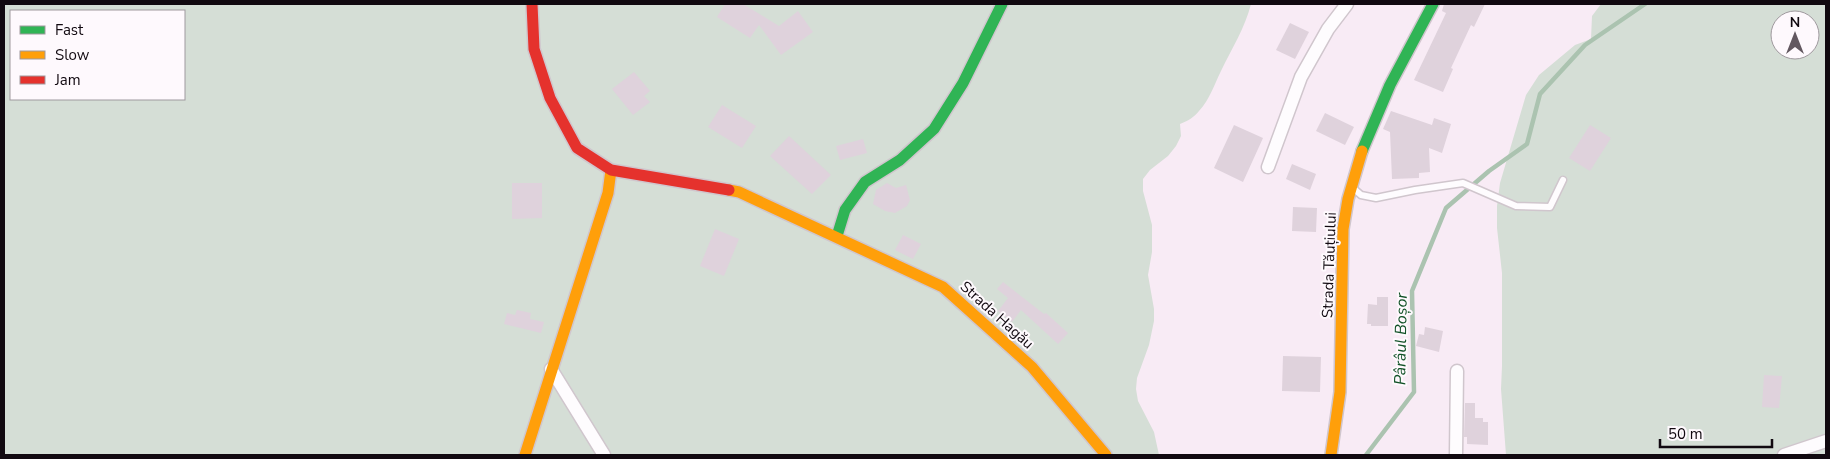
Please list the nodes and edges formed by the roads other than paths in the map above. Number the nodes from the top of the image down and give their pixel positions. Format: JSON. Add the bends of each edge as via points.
{"nodes":[{"id":1,"x":532,"y":4,"type":"edge"},
{"id":2,"x":1002,"y":4,"type":"edge"},
{"id":3,"x":1347,"y":4,"type":"edge"},
{"id":4,"x":1433,"y":4,"type":"edge"},
{"id":5,"x":1268,"y":167,"type":"dead end"},
{"id":6,"x":611,"y":170,"type":"junction"},
{"id":7,"x":1563,"y":180,"type":"dead end"},
{"id":8,"x":1350,"y":186,"type":"junction"},
{"id":9,"x":837,"y":236,"type":"junction"},
{"id":10,"x":551,"y":369,"type":"junction"},
{"id":11,"x":1457,"y":371,"type":"dead end"},
{"id":12,"x":1826,"y":441,"type":"edge"},
{"id":13,"x":525,"y":455,"type":"edge"},
{"id":14,"x":604,"y":455,"type":"edge"},
{"id":15,"x":1106,"y":455,"type":"edge"},
{"id":16,"x":1331,"y":455,"type":"edge"},
{"id":17,"x":1456,"y":455,"type":"edge"},
{"id":18,"x":1784,"y":455,"type":"edge"}],
"edges":[{"from":1,"to":6,"type":"street","via":[[534,49],[550,98],[577,148]]},
{"from":2,"to":9,"type":"street","via":[[963,83],[934,129],[900,160],[865,182],[845,210]]},
{"from":3,"to":5,"type":"street","via":[[1328,29],[1301,77]]},
{"from":4,"to":8,"type":"street","name":"Strada Tăuțiului","via":[[1380,105]]},
{"from":6,"to":9,"type":"street","name":"Strada Hagău","via":[[739,192]]},
{"from":6,"to":10,"type":"street","via":[[608,193]]},
{"from":7,"to":8,"type":"lane","via":[[1550,207],[1516,206],[1463,183],[1376,198],[1361,195]]},
{"from":8,"to":16,"type":"street","name":"Strada Tăuțiului","via":[[1343,229],[1340,392]]},
{"from":9,"to":15,"type":"street","name":"Strada Hagău","via":[[943,287],[1032,367]]},
{"from":10,"to":13,"type":"street"},
{"from":10,"to":14,"type":"street"},
{"from":11,"to":17,"type":"street"},
{"from":12,"to":18,"type":"street"}]}
